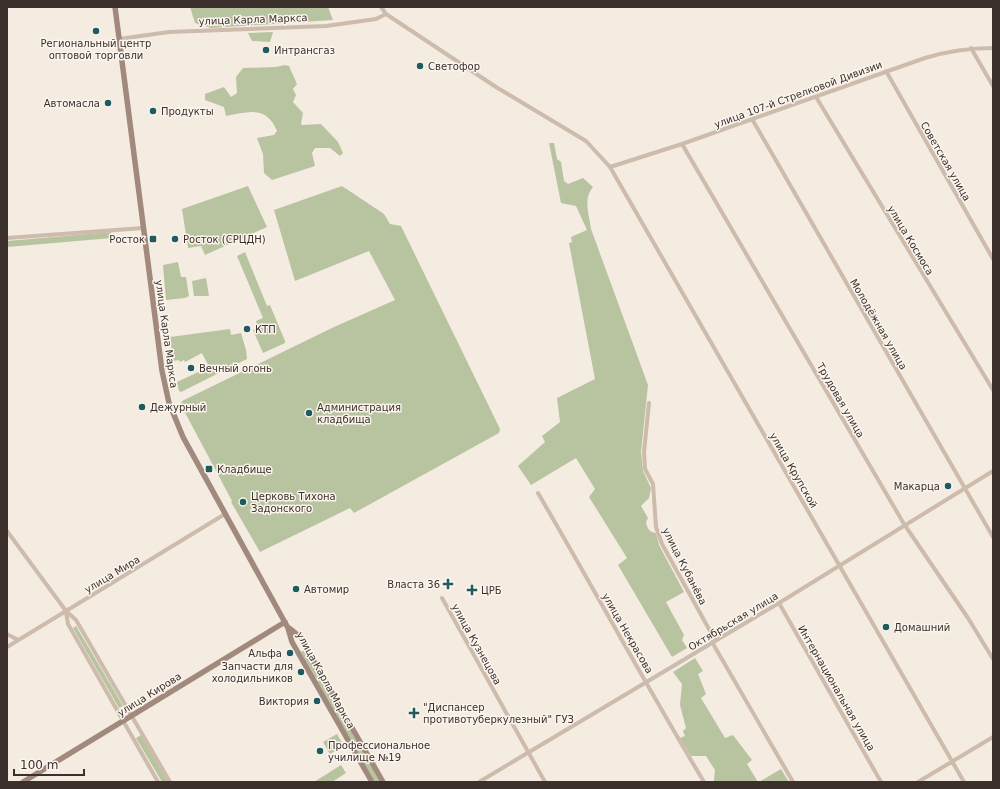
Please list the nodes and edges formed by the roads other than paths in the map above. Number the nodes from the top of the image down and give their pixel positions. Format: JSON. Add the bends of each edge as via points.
{"nodes":[{"id":1,"x":115,"y":7,"type":"edge"},
{"id":2,"x":381,"y":7,"type":"edge"},
{"id":3,"x":386,"y":14,"type":"junction"},
{"id":4,"x":119,"y":39,"type":"junction"},
{"id":5,"x":971,"y":48,"type":"junction"},
{"id":6,"x":993,"y":48,"type":"edge"},
{"id":7,"x":886,"y":71,"type":"junction"},
{"id":8,"x":993,"y":86,"type":"edge"},
{"id":9,"x":816,"y":97,"type":"junction"},
{"id":10,"x":752,"y":119,"type":"junction"},
{"id":11,"x":682,"y":144,"type":"junction"},
{"id":12,"x":610,"y":167,"type":"junction"},
{"id":13,"x":143,"y":228,"type":"junction"},
{"id":14,"x":7,"y":238,"type":"edge"},
{"id":15,"x":993,"y":259,"type":"edge"},
{"id":16,"x":993,"y":390,"type":"edge"},
{"id":17,"x":648,"y":403,"type":"dead end"},
{"id":18,"x":993,"y":470,"type":"edge"},
{"id":19,"x":964,"y":488,"type":"junction"},
{"id":20,"x":538,"y":493,"type":"dead end"},
{"id":21,"x":226,"y":514,"type":"junction"},
{"id":22,"x":904,"y":524,"type":"junction"},
{"id":23,"x":7,"y":531,"type":"edge"},
{"id":24,"x":993,"y":537,"type":"edge"},
{"id":25,"x":839,"y":565,"type":"junction"},
{"id":26,"x":442,"y":598,"type":"dead end"},
{"id":27,"x":780,"y":602,"type":"junction"},
{"id":28,"x":66,"y":611,"type":"junction"},
{"id":29,"x":285,"y":622,"type":"junction"},
{"id":30,"x":288,"y":628,"type":"junction"},
{"id":31,"x":7,"y":634,"type":"edge"},
{"id":32,"x":18,"y":640,"type":"junction"},
{"id":33,"x":714,"y":641,"type":"junction"},
{"id":34,"x":7,"y":647,"type":"edge"},
{"id":35,"x":993,"y":659,"type":"edge"},
{"id":36,"x":646,"y":681,"type":"junction"},
{"id":37,"x":131,"y":715,"type":"junction"},
{"id":38,"x":122,"y":721,"type":"junction"},
{"id":39,"x":993,"y":737,"type":"edge"},
{"id":40,"x":529,"y":753,"type":"junction"},
{"id":41,"x":952,"y":761,"type":"junction"},
{"id":42,"x":23,"y":782,"type":"edge"},
{"id":43,"x":158,"y":782,"type":"edge"},
{"id":44,"x":170,"y":782,"type":"edge"},
{"id":45,"x":372,"y":782,"type":"edge"},
{"id":46,"x":383,"y":782,"type":"edge"},
{"id":47,"x":479,"y":782,"type":"edge"},
{"id":48,"x":545,"y":782,"type":"edge"},
{"id":49,"x":704,"y":782,"type":"edge"},
{"id":50,"x":793,"y":782,"type":"edge"},
{"id":51,"x":881,"y":782,"type":"edge"},
{"id":52,"x":918,"y":782,"type":"edge"},
{"id":53,"x":964,"y":782,"type":"edge"}],
"edges":[{"from":1,"to":4,"type":"main road","name":"улица Карла Маркса"},
{"from":2,"to":3,"type":"street"},
{"from":3,"to":4,"type":"street","name":"улица Карла Маркса","via":[[376,19],[326,26],[169,32]]},
{"from":3,"to":12,"type":"street","name":"улица Крупской","via":[[496,87],[586,141]]},
{"from":4,"to":13,"type":"main road","name":"улица Карла Маркса"},
{"from":5,"to":6,"type":"street","name":"улица 107-й Стрелковой Дивизии"},
{"from":5,"to":7,"type":"street","name":"улица 107-й Стрелковой Дивизии","via":[[950,51]]},
{"from":5,"to":8,"type":"street"},
{"from":7,"to":9,"type":"street","name":"улица 107-й Стрелковой Дивизии"},
{"from":7,"to":15,"type":"street","name":"Советская улица"},
{"from":9,"to":10,"type":"street","name":"улица 107-й Стрелковой Дивизии"},
{"from":9,"to":16,"type":"street","name":"улица Космоса"},
{"from":10,"to":11,"type":"street","name":"улица 107-й Стрелковой Дивизии"},
{"from":10,"to":19,"type":"street","name":"Молодёжная улица"},
{"from":11,"to":12,"type":"street","name":"улица 107-й Стрелковой Дивизии"},
{"from":11,"to":22,"type":"street","name":"Трудовая улица"},
{"from":12,"to":25,"type":"street","name":"улица Крупской"},
{"from":13,"to":14,"type":"street"},
{"from":13,"to":21,"type":"main road","name":"улица Карла Маркса","via":[[162,371],[169,403],[183,437]]},
{"from":17,"to":33,"type":"street","name":"улица Кубанёва","via":[[645,469],[654,484],[656,527],[662,544]]},
{"from":18,"to":19,"type":"street","name":"Октябрьская улица"},
{"from":19,"to":22,"type":"street","name":"Октябрьская улица"},
{"from":19,"to":24,"type":"street","name":"Молодёжная улица"},
{"from":20,"to":36,"type":"street","name":"улица Некрасова"},
{"from":21,"to":28,"type":"street","name":"улица Мира"},
{"from":21,"to":29,"type":"main road","name":"улица Карла Маркса"},
{"from":22,"to":25,"type":"street","name":"Октябрьская улица"},
{"from":22,"to":35,"type":"street","name":"Трудовая улица"},
{"from":23,"to":28,"type":"street"},
{"from":25,"to":27,"type":"street","name":"Октябрьская улица"},
{"from":25,"to":41,"type":"street","name":"улица Крупской"},
{"from":26,"to":40,"type":"street","name":"улица Кузнецова"},
{"from":27,"to":33,"type":"street","name":"Октябрьская улица"},
{"from":27,"to":51,"type":"street","name":"Интернациональная улица"},
{"from":28,"to":32,"type":"street","name":"улица Мира"},
{"from":28,"to":37,"type":"street","via":[[76,620]]},
{"from":28,"to":38,"type":"street","via":[[68,624]]},
{"from":29,"to":30,"type":"main road","name":"улица Карла Маркса"},
{"from":29,"to":37,"type":"main road","name":"улица Кирова"},
{"from":30,"to":45,"type":"main road","name":"улица Карла Маркса","via":[[292,642]]},
{"from":30,"to":46,"type":"main road","name":"улица Карла Маркса","via":[[300,637]]},
{"from":31,"to":32,"type":"street"},
{"from":32,"to":34,"type":"street","name":"улица Мира"},
{"from":33,"to":36,"type":"street","name":"Октябрьская улица"},
{"from":33,"to":50,"type":"street","name":"улица Кубанёва"},
{"from":36,"to":40,"type":"street","name":"Октябрьская улица"},
{"from":36,"to":49,"type":"street","name":"улица Некрасова"},
{"from":37,"to":38,"type":"main road","name":"улица Кирова"},
{"from":37,"to":44,"type":"street"},
{"from":38,"to":42,"type":"main road","name":"улица Кирова"},
{"from":38,"to":43,"type":"street"},
{"from":39,"to":41,"type":"street"},
{"from":40,"to":47,"type":"street","name":"Октябрьская улица"},
{"from":40,"to":48,"type":"street","name":"улица Кузнецова"},
{"from":41,"to":52,"type":"street"},
{"from":41,"to":53,"type":"street","name":"улица Крупской"}]}
